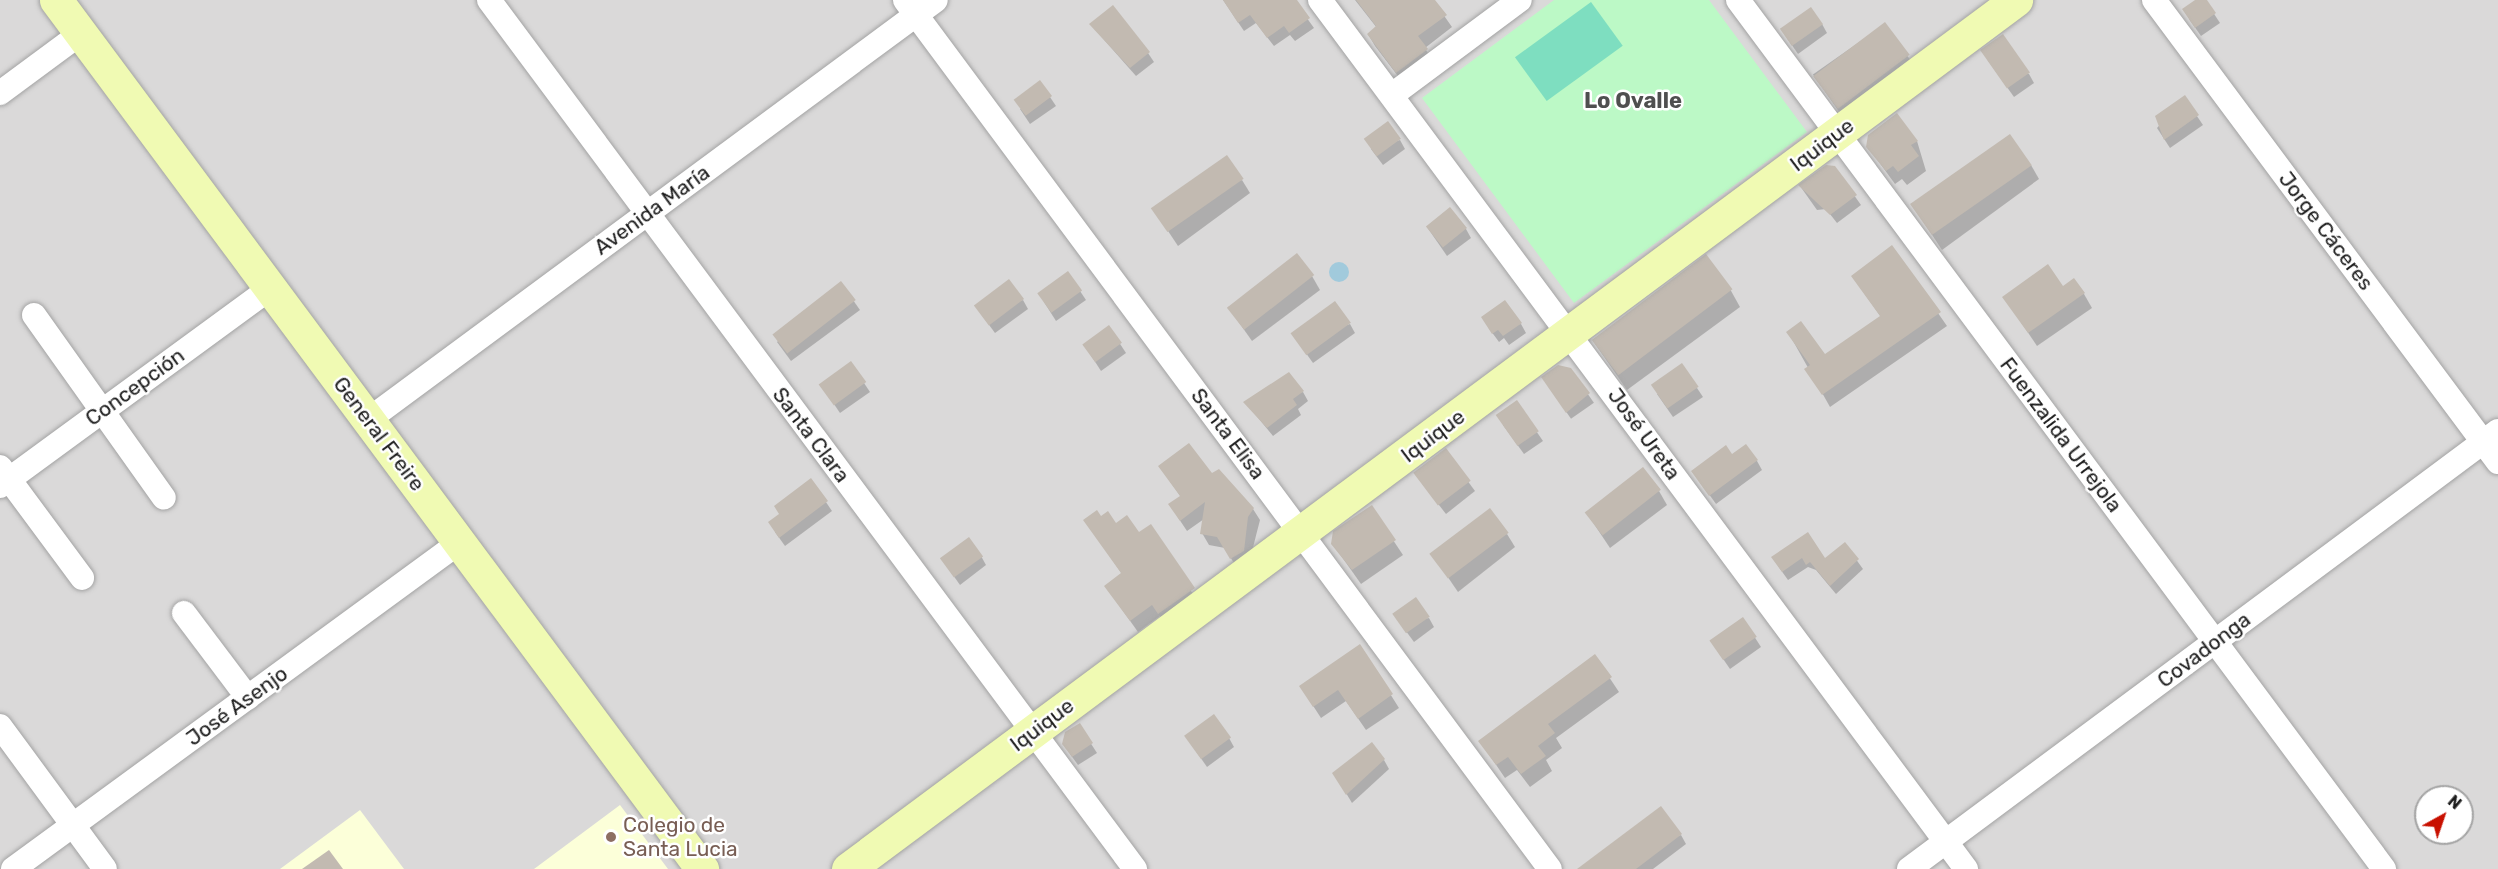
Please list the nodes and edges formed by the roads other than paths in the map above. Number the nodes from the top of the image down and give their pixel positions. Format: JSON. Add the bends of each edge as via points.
{"nodes":[{"id":1,"x":56,"y":0,"type":"edge"},
{"id":2,"x":489,"y":0,"type":"edge"},
{"id":3,"x":936,"y":0,"type":"edge"},
{"id":4,"x":1320,"y":0,"type":"edge"},
{"id":5,"x":1520,"y":0,"type":"edge"},
{"id":6,"x":1738,"y":0,"type":"edge"},
{"id":7,"x":2016,"y":0,"type":"edge"},
{"id":8,"x":2154,"y":0,"type":"edge"},
{"id":9,"x":910,"y":8,"type":"edge"},
{"id":10,"x":81,"y":33,"type":"junction"},
{"id":11,"x":0,"y":93,"type":"edge"},
{"id":12,"x":1392,"y":95,"type":"junction"},
{"id":13,"x":1838,"y":134,"type":"junction"},
{"id":14,"x":647,"y":214,"type":"junction"},
{"id":15,"x":271,"y":288,"type":"junction"},
{"id":16,"x":34,"y":315,"type":"dead end"},
{"id":17,"x":1570,"y":333,"type":"junction"},
{"id":18,"x":102,"y":411,"type":"junction"},
{"id":19,"x":368,"y":420,"type":"junction"},
{"id":20,"x":2491,"y":436,"type":"edge"},
{"id":21,"x":2498,"y":462,"type":"edge"},
{"id":22,"x":3,"y":477,"type":"edge"},
{"id":23,"x":164,"y":498,"type":"dead end"},
{"id":24,"x":1301,"y":533,"type":"junction"},
{"id":25,"x":460,"y":542,"type":"junction"},
{"id":26,"x":82,"y":578,"type":"dead end"},
{"id":27,"x":184,"y":613,"type":"dead end"},
{"id":28,"x":2215,"y":641,"type":"junction"},
{"id":29,"x":248,"y":698,"type":"junction"},
{"id":30,"x":0,"y":726,"type":"edge"},
{"id":31,"x":1032,"y":732,"type":"junction"},
{"id":32,"x":73,"y":826,"type":"junction"},
{"id":33,"x":1946,"y":842,"type":"junction"},
{"id":34,"x":13,"y":869,"type":"edge"},
{"id":35,"x":105,"y":869,"type":"edge"},
{"id":36,"x":702,"y":869,"type":"edge"},
{"id":37,"x":848,"y":869,"type":"edge"},
{"id":38,"x":1134,"y":869,"type":"edge"},
{"id":39,"x":1550,"y":869,"type":"edge"},
{"id":40,"x":1909,"y":869,"type":"edge"},
{"id":41,"x":1966,"y":869,"type":"edge"},
{"id":42,"x":2384,"y":869,"type":"edge"}],
"edges":[{"from":1,"to":10,"type":"street","name":"General Freire"},
{"from":2,"to":14,"type":"street","name":"Santa Clara"},
{"from":3,"to":9,"type":"street","name":"Avenida María"},
{"from":4,"to":12,"type":"street","name":"José Ureta"},
{"from":5,"to":12,"type":"street"},
{"from":6,"to":13,"type":"street","name":"Fuenzalida Urrejola"},
{"from":7,"to":13,"type":"street","name":"Iquique"},
{"from":8,"to":20,"type":"street","name":"Jorge Cáceres"},
{"from":9,"to":14,"type":"street","name":"Avenida María"},
{"from":9,"to":24,"type":"street","name":"Santa Elisa"},
{"from":10,"to":11,"type":"street"},
{"from":10,"to":15,"type":"street","name":"General Freire"},
{"from":12,"to":17,"type":"street","name":"José Ureta"},
{"from":13,"to":17,"type":"street","name":"Iquique"},
{"from":13,"to":28,"type":"street","name":"Fuenzalida Urrejola"},
{"from":14,"to":19,"type":"street","name":"Avenida María"},
{"from":14,"to":31,"type":"street","name":"Santa Clara"},
{"from":15,"to":18,"type":"street","name":"Concepción"},
{"from":15,"to":19,"type":"street","name":"General Freire"},
{"from":16,"to":18,"type":"street"},
{"from":17,"to":24,"type":"street","name":"Iquique"},
{"from":17,"to":33,"type":"street","name":"José Ureta"},
{"from":18,"to":22,"type":"street","name":"Concepción"},
{"from":18,"to":23,"type":"street"},
{"from":19,"to":25,"type":"street","name":"General Freire"},
{"from":20,"to":21,"type":"street","name":"Jorge Cáceres"},
{"from":20,"to":28,"type":"street","name":"Covadonga"},
{"from":22,"to":26,"type":"street"},
{"from":24,"to":31,"type":"street","name":"Iquique"},
{"from":24,"to":39,"type":"street","name":"Santa Elisa"},
{"from":25,"to":29,"type":"street","name":"José Asenjo"},
{"from":25,"to":36,"type":"street","name":"General Freire"},
{"from":27,"to":29,"type":"street"},
{"from":28,"to":33,"type":"street","name":"Covadonga"},
{"from":28,"to":42,"type":"street","name":"Fuenzalida Urrejola"},
{"from":29,"to":32,"type":"street","name":"José Asenjo"},
{"from":30,"to":32,"type":"street"},
{"from":31,"to":37,"type":"street","name":"Iquique"},
{"from":31,"to":38,"type":"street","name":"Santa Clara"},
{"from":32,"to":34,"type":"street","name":"José Asenjo"},
{"from":32,"to":35,"type":"street"},
{"from":33,"to":40,"type":"street","name":"Covadonga"},
{"from":33,"to":41,"type":"street","name":"José Ureta"}]}
